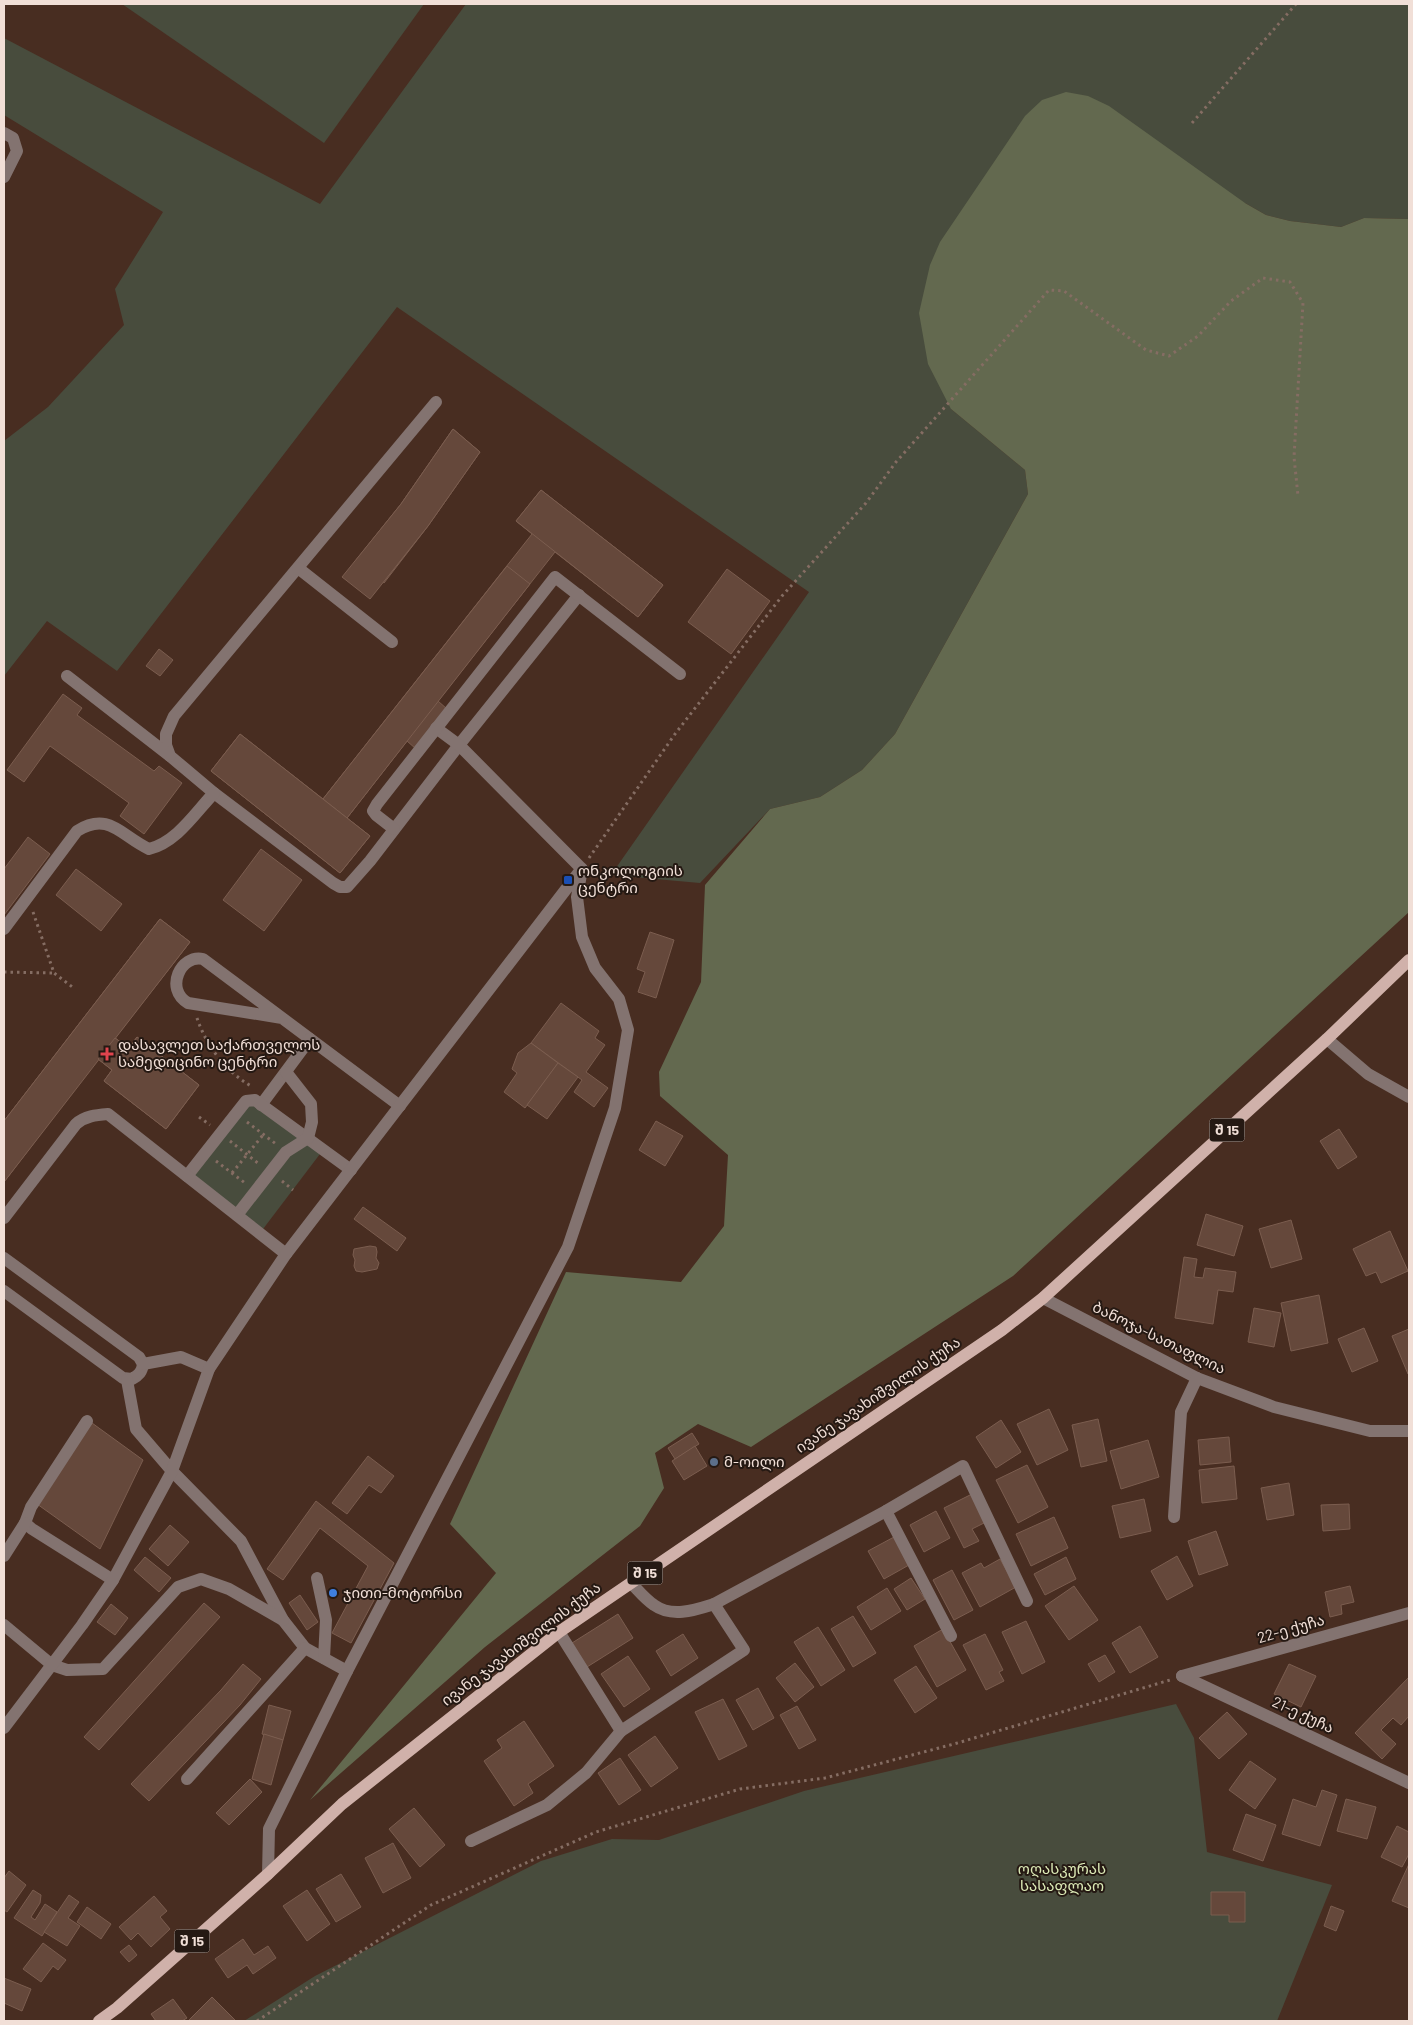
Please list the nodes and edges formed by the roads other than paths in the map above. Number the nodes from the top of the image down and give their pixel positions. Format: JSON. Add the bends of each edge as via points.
{"nodes":[{"id":1,"x":4,"y":132,"type":"edge"},
{"id":2,"x":4,"y":177,"type":"edge"},
{"id":3,"x":436,"y":402,"type":"dead end"},
{"id":4,"x":298,"y":568,"type":"junction"},
{"id":5,"x":579,"y":595,"type":"junction"},
{"id":6,"x":392,"y":642,"type":"dead end"},
{"id":7,"x":680,"y":674,"type":"dead end"},
{"id":8,"x":67,"y":676,"type":"dead end"},
{"id":9,"x":436,"y":728,"type":"junction"},
{"id":10,"x":458,"y":745,"type":"junction"},
{"id":11,"x":170,"y":756,"type":"junction"},
{"id":12,"x":214,"y":793,"type":"junction"},
{"id":13,"x":394,"y":829,"type":"junction"},
{"id":14,"x":582,"y":869,"type":"junction"},
{"id":15,"x":4,"y":929,"type":"edge"},
{"id":16,"x":1409,"y":960,"type":"edge"},
{"id":17,"x":282,"y":1018,"type":"junction"},
{"id":18,"x":310,"y":1039,"type":"junction"},
{"id":19,"x":1326,"y":1039,"type":"junction"},
{"id":20,"x":286,"y":1072,"type":"junction"},
{"id":21,"x":1409,"y":1097,"type":"edge"},
{"id":22,"x":261,"y":1105,"type":"junction"},
{"id":23,"x":400,"y":1106,"type":"junction"},
{"id":24,"x":308,"y":1138,"type":"junction"},
{"id":25,"x":351,"y":1170,"type":"junction"},
{"id":26,"x":187,"y":1176,"type":"junction"},
{"id":27,"x":237,"y":1215,"type":"junction"},
{"id":28,"x":4,"y":1218,"type":"edge"},
{"id":29,"x":286,"y":1254,"type":"junction"},
{"id":30,"x":4,"y":1258,"type":"edge"},
{"id":31,"x":4,"y":1291,"type":"edge"},
{"id":32,"x":1043,"y":1298,"type":"junction"},
{"id":33,"x":143,"y":1364,"type":"junction"},
{"id":34,"x":209,"y":1369,"type":"junction"},
{"id":35,"x":1197,"y":1378,"type":"junction"},
{"id":36,"x":127,"y":1380,"type":"junction"},
{"id":37,"x":87,"y":1421,"type":"dead end"},
{"id":38,"x":1409,"y":1431,"type":"edge"},
{"id":39,"x":172,"y":1471,"type":"junction"},
{"id":40,"x":886,"y":1511,"type":"junction"},
{"id":41,"x":1174,"y":1517,"type":"dead end"},
{"id":42,"x":25,"y":1523,"type":"junction"},
{"id":43,"x":4,"y":1556,"type":"edge"},
{"id":44,"x":317,"y":1578,"type":"dead end"},
{"id":45,"x":113,"y":1580,"type":"junction"},
{"id":46,"x":631,"y":1583,"type":"junction"},
{"id":47,"x":1028,"y":1601,"type":"dead end"},
{"id":48,"x":714,"y":1604,"type":"junction"},
{"id":49,"x":1409,"y":1613,"type":"edge"},
{"id":50,"x":283,"y":1620,"type":"junction"},
{"id":51,"x":4,"y":1625,"type":"edge"},
{"id":52,"x":560,"y":1632,"type":"junction"},
{"id":53,"x":952,"y":1636,"type":"dead end"},
{"id":54,"x":305,"y":1648,"type":"junction"},
{"id":55,"x":324,"y":1658,"type":"junction"},
{"id":56,"x":52,"y":1665,"type":"junction"},
{"id":57,"x":347,"y":1671,"type":"junction"},
{"id":58,"x":1182,"y":1676,"type":"joint"},
{"id":59,"x":4,"y":1728,"type":"edge"},
{"id":60,"x":621,"y":1731,"type":"junction"},
{"id":61,"x":187,"y":1780,"type":"dead end"},
{"id":62,"x":1409,"y":1784,"type":"edge"},
{"id":63,"x":471,"y":1841,"type":"dead end"},
{"id":64,"x":268,"y":1874,"type":"junction"},
{"id":65,"x":98,"y":2021,"type":"edge"}],
"edges":[{"from":1,"to":2,"type":"street","via":[[13,138],[17,151]]},
{"from":3,"to":4,"type":"street"},
{"from":4,"to":6,"type":"street"},
{"from":4,"to":11,"type":"street","via":[[174,716],[166,734]]},
{"from":5,"to":7,"type":"street"},
{"from":5,"to":9,"type":"street","via":[[555,577]]},
{"from":5,"to":10,"type":"street"},
{"from":8,"to":11,"type":"street"},
{"from":9,"to":10,"type":"street"},
{"from":9,"to":13,"type":"street","via":[[373,811]]},
{"from":10,"to":13,"type":"street"},
{"from":10,"to":14,"type":"street"},
{"from":11,"to":12,"type":"street"},
{"from":12,"to":13,"type":"street","via":[[340,887],[347,887],[352,882]]},
{"from":12,"to":15,"type":"street","via":[[169,841],[149,850],[108,824],[95,822],[77,831]]},
{"from":14,"to":23,"type":"street"},
{"from":14,"to":57,"type":"street","via":[[577,897],[582,937],[595,968],[619,999],[628,1030],[615,1108],[568,1246]]},
{"from":16,"to":19,"type":"main road","number":"შ 15"},
{"from":17,"to":17,"type":"street","via":[[203,959],[190,959],[176,978],[180,998],[194,1004]]},
{"from":17,"to":18,"type":"street"},
{"from":18,"to":20,"type":"street"},
{"from":18,"to":23,"type":"street"},
{"from":19,"to":21,"type":"street","via":[[1368,1074]]},
{"from":19,"to":32,"type":"main road","number":"შ 15"},
{"from":20,"to":22,"type":"street"},
{"from":20,"to":24,"type":"street","via":[[311,1104],[312,1122]]},
{"from":22,"to":24,"type":"street"},
{"from":22,"to":26,"type":"street","via":[[255,1100],[246,1101]]},
{"from":23,"to":25,"type":"street"},
{"from":24,"to":25,"type":"street"},
{"from":24,"to":27,"type":"street","via":[[286,1152]]},
{"from":25,"to":29,"type":"street"},
{"from":26,"to":27,"type":"street"},
{"from":26,"to":28,"type":"street","via":[[108,1114],[96,1115],[81,1119],[76,1124]]},
{"from":27,"to":29,"type":"street"},
{"from":29,"to":34,"type":"street"},
{"from":30,"to":33,"type":"street","via":[[139,1357]]},
{"from":31,"to":36,"type":"street"},
{"from":32,"to":35,"type":"street","name":"ბანოჯა-სათაფლია"},
{"from":32,"to":46,"type":"main road","name":"ივანე ჯავახიშვილის ქუჩა","number":"შ 15","via":[[1002,1330]]},
{"from":33,"to":34,"type":"street","via":[[180,1357]]},
{"from":33,"to":36,"type":"street","via":[[139,1375]]},
{"from":34,"to":39,"type":"street"},
{"from":35,"to":38,"type":"street","name":"ბანოჯა-სათაფლია","via":[[1274,1407],[1370,1431]]},
{"from":35,"to":41,"type":"street","via":[[1181,1412]]},
{"from":36,"to":39,"type":"street","via":[[136,1429]]},
{"from":37,"to":42,"type":"street","via":[[31,1507]]},
{"from":39,"to":45,"type":"street"},
{"from":39,"to":50,"type":"street","via":[[241,1541]]},
{"from":40,"to":47,"type":"street","via":[[963,1466]]},
{"from":40,"to":48,"type":"street"},
{"from":40,"to":53,"type":"street"},
{"from":42,"to":43,"type":"street"},
{"from":42,"to":45,"type":"street"},
{"from":44,"to":55,"type":"street","via":[[326,1620]]},
{"from":45,"to":56,"type":"street"},
{"from":46,"to":48,"type":"street","via":[[654,1606],[672,1612],[694,1611]]},
{"from":46,"to":52,"type":"main road","name":"ივანე ჯავახიშვილის ქუჩა","number":"შ 15"},
{"from":48,"to":60,"type":"street","via":[[744,1650]]},
{"from":49,"to":58,"type":"street","name":"22-ე ქუჩა"},
{"from":50,"to":54,"type":"street"},
{"from":50,"to":56,"type":"street","via":[[229,1589],[201,1579],[178,1587],[102,1669],[67,1670]]},
{"from":51,"to":56,"type":"street"},
{"from":52,"to":60,"type":"street"},
{"from":52,"to":64,"type":"main road","name":"ივანე ჯავახიშვილის ქუჩა","number":"შ 15","via":[[342,1804]]},
{"from":54,"to":55,"type":"street"},
{"from":54,"to":61,"type":"street"},
{"from":55,"to":57,"type":"street"},
{"from":56,"to":59,"type":"street"},
{"from":57,"to":64,"type":"street","via":[[268,1829]]},
{"from":58,"to":62,"type":"street","name":"21-ე ქუჩა"},
{"from":60,"to":63,"type":"street","via":[[586,1773],[547,1805]]},
{"from":64,"to":65,"type":"main road","name":"ივანე ჯავახიშვილის ქუჩა","number":"შ 15","via":[[117,2008]]}]}
